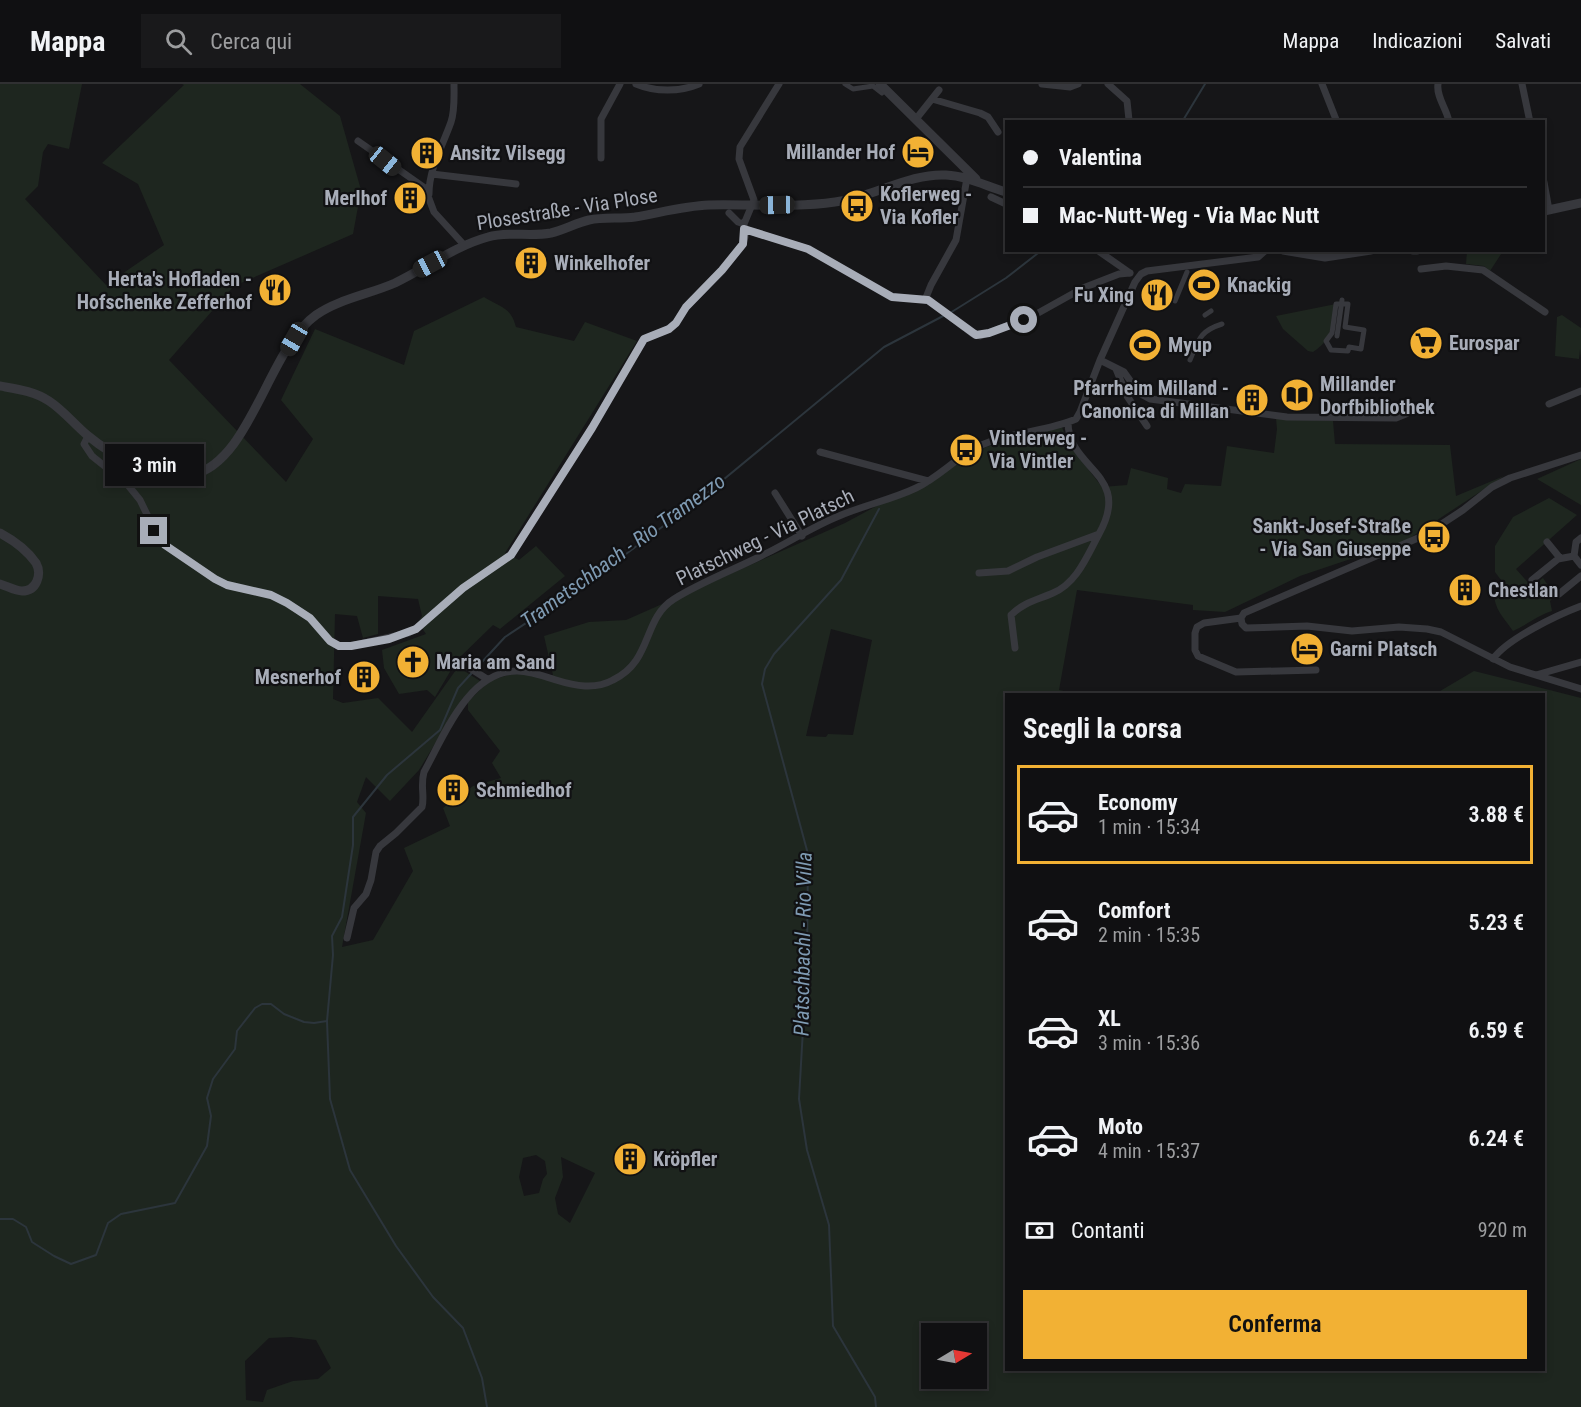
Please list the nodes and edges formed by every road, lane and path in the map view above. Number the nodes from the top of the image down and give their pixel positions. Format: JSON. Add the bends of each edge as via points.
{"nodes":[{"id":1,"x":454,"y":84,"type":"edge"},
{"id":2,"x":620,"y":84,"type":"edge"},
{"id":3,"x":636,"y":84,"type":"edge"},
{"id":4,"x":699,"y":84,"type":"edge"},
{"id":5,"x":779,"y":84,"type":"edge"},
{"id":6,"x":845,"y":84,"type":"edge"},
{"id":7,"x":1042,"y":84,"type":"edge"},
{"id":8,"x":1077,"y":84,"type":"edge"},
{"id":9,"x":1108,"y":84,"type":"edge"},
{"id":10,"x":1322,"y":84,"type":"edge"},
{"id":11,"x":1438,"y":84,"type":"edge"},
{"id":12,"x":1522,"y":84,"type":"edge"},
{"id":13,"x":881,"y":89,"type":"edge"},
{"id":14,"x":939,"y":90,"type":"dead end"},
{"id":15,"x":932,"y":99,"type":"junction"},
{"id":16,"x":916,"y":119,"type":"junction"},
{"id":17,"x":1129,"y":120,"type":"dead end"},
{"id":18,"x":1336,"y":120,"type":"edge"},
{"id":19,"x":1449,"y":120,"type":"edge"},
{"id":20,"x":1530,"y":120,"type":"edge"},
{"id":21,"x":998,"y":132,"type":"dead end"},
{"id":22,"x":358,"y":141,"type":"dead end"},
{"id":23,"x":954,"y":157,"type":"junction"},
{"id":24,"x":601,"y":158,"type":"dead end"},
{"id":25,"x":432,"y":174,"type":"junction"},
{"id":26,"x":944,"y":175,"type":"junction"},
{"id":27,"x":967,"y":178,"type":"junction"},
{"id":28,"x":980,"y":183,"type":"junction"},
{"id":29,"x":516,"y":184,"type":"dead end"},
{"id":30,"x":1005,"y":192,"type":"edge"},
{"id":31,"x":429,"y":196,"type":"junction"},
{"id":32,"x":991,"y":197,"type":"dead end"},
{"id":33,"x":1581,"y":203,"type":"edge"},
{"id":34,"x":1005,"y":204,"type":"edge"},
{"id":35,"x":752,"y":205,"type":"junction"},
{"id":36,"x":1546,"y":211,"type":"edge"},
{"id":37,"x":729,"y":213,"type":"dead end"},
{"id":38,"x":744,"y":226,"type":"junction"},
{"id":39,"x":465,"y":246,"type":"junction"},
{"id":40,"x":1100,"y":252,"type":"edge"},
{"id":41,"x":1264,"y":252,"type":"edge"},
{"id":42,"x":1295,"y":252,"type":"edge"},
{"id":43,"x":1358,"y":252,"type":"edge"},
{"id":44,"x":1421,"y":269,"type":"dead end"},
{"id":45,"x":1130,"y":273,"type":"junction"},
{"id":46,"x":1186,"y":273,"type":"dead end"},
{"id":47,"x":1138,"y":277,"type":"junction"},
{"id":48,"x":925,"y":300,"type":"junction"},
{"id":49,"x":1175,"y":301,"type":"dead end"},
{"id":50,"x":1342,"y":302,"type":"junction"},
{"id":51,"x":1211,"y":311,"type":"dead end"},
{"id":52,"x":1545,"y":312,"type":"dead end"},
{"id":53,"x":1205,"y":315,"type":"dead end"},
{"id":54,"x":1222,"y":324,"type":"dead end"},
{"id":55,"x":1337,"y":336,"type":"dead end"},
{"id":56,"x":1100,"y":360,"type":"junction"},
{"id":57,"x":1190,"y":360,"type":"dead end"},
{"id":58,"x":1116,"y":369,"type":"junction"},
{"id":59,"x":0,"y":386,"type":"edge"},
{"id":60,"x":1581,"y":391,"type":"edge"},
{"id":61,"x":1549,"y":404,"type":"dead end"},
{"id":62,"x":1406,"y":414,"type":"dead end"},
{"id":63,"x":1068,"y":422,"type":"junction"},
{"id":64,"x":1147,"y":426,"type":"dead end"},
{"id":65,"x":88,"y":436,"type":"junction"},
{"id":66,"x":820,"y":452,"type":"dead end"},
{"id":67,"x":1581,"y":455,"type":"edge"},
{"id":68,"x":928,"y":481,"type":"junction"},
{"id":69,"x":775,"y":493,"type":"dead end"},
{"id":70,"x":0,"y":533,"type":"edge"},
{"id":71,"x":1099,"y":534,"type":"junction"},
{"id":72,"x":802,"y":536,"type":"junction"},
{"id":73,"x":1581,"y":538,"type":"edge"},
{"id":74,"x":1547,"y":542,"type":"dead end"},
{"id":75,"x":1574,"y":556,"type":"junction"},
{"id":76,"x":1560,"y":558,"type":"junction"},
{"id":77,"x":1581,"y":565,"type":"edge"},
{"id":78,"x":979,"y":573,"type":"dead end"},
{"id":79,"x":1581,"y":576,"type":"edge"},
{"id":80,"x":1532,"y":580,"type":"dead end"},
{"id":81,"x":0,"y":584,"type":"edge"},
{"id":82,"x":1558,"y":594,"type":"dead end"},
{"id":83,"x":1581,"y":606,"type":"edge"},
{"id":84,"x":1241,"y":618,"type":"junction"},
{"id":85,"x":1015,"y":648,"type":"dead end"},
{"id":86,"x":1493,"y":659,"type":"junction"},
{"id":87,"x":461,"y":662,"type":"dead end"},
{"id":88,"x":1581,"y":662,"type":"edge"},
{"id":89,"x":1316,"y":670,"type":"dead end"},
{"id":90,"x":1536,"y":675,"type":"junction"},
{"id":91,"x":485,"y":678,"type":"junction"},
{"id":92,"x":1581,"y":689,"type":"edge"},
{"id":93,"x":347,"y":938,"type":"dead end"}],
"edges":[{"from":1,"to":25,"type":"street","via":[[452,119]]},
{"from":2,"to":24,"type":"street","via":[[601,118]]},
{"from":3,"to":4,"type":"street","via":[[669,90]]},
{"from":5,"to":35,"type":"street","via":[[740,147],[739,159],[754,195]]},
{"from":6,"to":13,"type":"street","via":[[853,89]]},
{"from":7,"to":8,"type":"street"},
{"from":9,"to":17,"type":"street","via":[[1128,101]]},
{"from":10,"to":18,"type":"street"},
{"from":11,"to":19,"type":"street"},
{"from":12,"to":20,"type":"street"},
{"from":13,"to":16,"type":"street"},
{"from":14,"to":15,"type":"street"},
{"from":15,"to":16,"type":"street"},
{"from":15,"to":21,"type":"street","via":[[981,113]]},
{"from":16,"to":23,"type":"street"},
{"from":22,"to":31,"type":"street","via":[[419,183]]},
{"from":23,"to":26,"type":"street"},
{"from":23,"to":28,"type":"street"},
{"from":25,"to":29,"type":"street"},
{"from":25,"to":31,"type":"street"},
{"from":26,"to":27,"type":"street","name":"Plosestraße - Via Plose"},
{"from":26,"to":35,"type":"street","name":"Plosestraße - Via Plose","via":[[918,178],[834,203]]},
{"from":27,"to":28,"type":"street","name":"Plosestraße - Via Plose"},
{"from":27,"to":48,"type":"street","via":[[956,240]]},
{"from":28,"to":30,"type":"street","name":"Plosestraße - Via Plose"},
{"from":31,"to":39,"type":"street","via":[[434,212]]},
{"from":32,"to":34,"type":"street"},
{"from":33,"to":36,"type":"street"},
{"from":35,"to":38,"type":"street"},
{"from":35,"to":39,"type":"street","name":"Plosestraße - Via Plose","via":[[706,206],[590,220],[548,233],[486,237]]},
{"from":37,"to":38,"type":"street"},
{"from":38,"to":48,"type":"street","via":[[808,249],[892,297]]},
{"from":38,"to":65,"type":"street","via":[[743,244],[676,323],[644,339],[511,555],[463,588],[416,629],[389,639],[339,646],[310,618],[287,603],[215,579],[165,545],[127,484],[92,456],[86,447]]},
{"from":39,"to":65,"type":"street","name":"Plosestraße - Via Plose","via":[[395,283],[328,309],[309,321],[294,339],[230,451],[205,471],[183,476],[161,474],[125,459]]},
{"from":40,"to":45,"type":"street"},
{"from":41,"to":47,"type":"street","via":[[1258,257],[1159,269]]},
{"from":42,"to":43,"type":"street","via":[[1325,257]]},
{"from":44,"to":52,"type":"street","via":[[1446,266],[1483,270]]},
{"from":45,"to":47,"type":"street"},
{"from":45,"to":48,"type":"street","via":[[1075,291],[1031,317],[984,335],[973,334]]},
{"from":46,"to":49,"type":"street"},
{"from":47,"to":56,"type":"street"},
{"from":50,"to":50,"type":"street","via":[[1348,304],[1345,327],[1364,330],[1361,349],[1331,350],[1326,341],[1332,333],[1336,304]]},
{"from":50,"to":55,"type":"street"},
{"from":51,"to":53,"type":"street"},
{"from":54,"to":57,"type":"street","via":[[1209,328],[1200,337]]},
{"from":56,"to":58,"type":"street"},
{"from":56,"to":63,"type":"street","via":[[1079,415]]},
{"from":58,"to":62,"type":"street","via":[[1124,372],[1139,393],[1156,400],[1287,417],[1385,418]]},
{"from":58,"to":64,"type":"street","via":[[1126,396]]},
{"from":59,"to":65,"type":"street","name":"Plosestraße - Via Plose","via":[[41,396]]},
{"from":60,"to":61,"type":"street"},
{"from":63,"to":68,"type":"street","name":"Platschweg - Via Platsch","via":[[981,445]]},
{"from":63,"to":71,"type":"street","via":[[1071,443],[1100,478],[1109,497],[1107,516]]},
{"from":66,"to":68,"type":"street","name":"Platschweg - Via Platsch"},
{"from":67,"to":84,"type":"street","via":[[1510,478],[1425,535],[1244,613]]},
{"from":68,"to":72,"type":"street","name":"Platschweg - Via Platsch","via":[[841,514]]},
{"from":69,"to":72,"type":"street"},
{"from":70,"to":81,"type":"street","via":[[21,547],[39,574],[32,588],[24,591]]},
{"from":71,"to":78,"type":"street","via":[[1008,571]]},
{"from":71,"to":85,"type":"street","via":[[1074,579],[1011,615]]},
{"from":72,"to":91,"type":"street","name":"Platschweg - Via Platsch","via":[[671,601],[658,614],[636,664],[612,681],[592,687],[572,685],[517,671]]},
{"from":73,"to":75,"type":"street","via":[[1576,542]]},
{"from":74,"to":76,"type":"street"},
{"from":75,"to":76,"type":"street"},
{"from":75,"to":77,"type":"street"},
{"from":76,"to":80,"type":"street"},
{"from":79,"to":82,"type":"street"},
{"from":83,"to":86,"type":"street","via":[[1521,636],[1498,651]]},
{"from":84,"to":86,"type":"street","via":[[1246,628],[1427,629],[1441,632]]},
{"from":84,"to":89,"type":"street","via":[[1197,627],[1198,656],[1236,672]]},
{"from":86,"to":90,"type":"street"},
{"from":87,"to":91,"type":"street"},
{"from":88,"to":90,"type":"street"},
{"from":90,"to":92,"type":"street"},
{"from":91,"to":93,"type":"street","via":[[464,702],[424,772],[422,807],[376,852],[371,880],[354,908]]}]}
